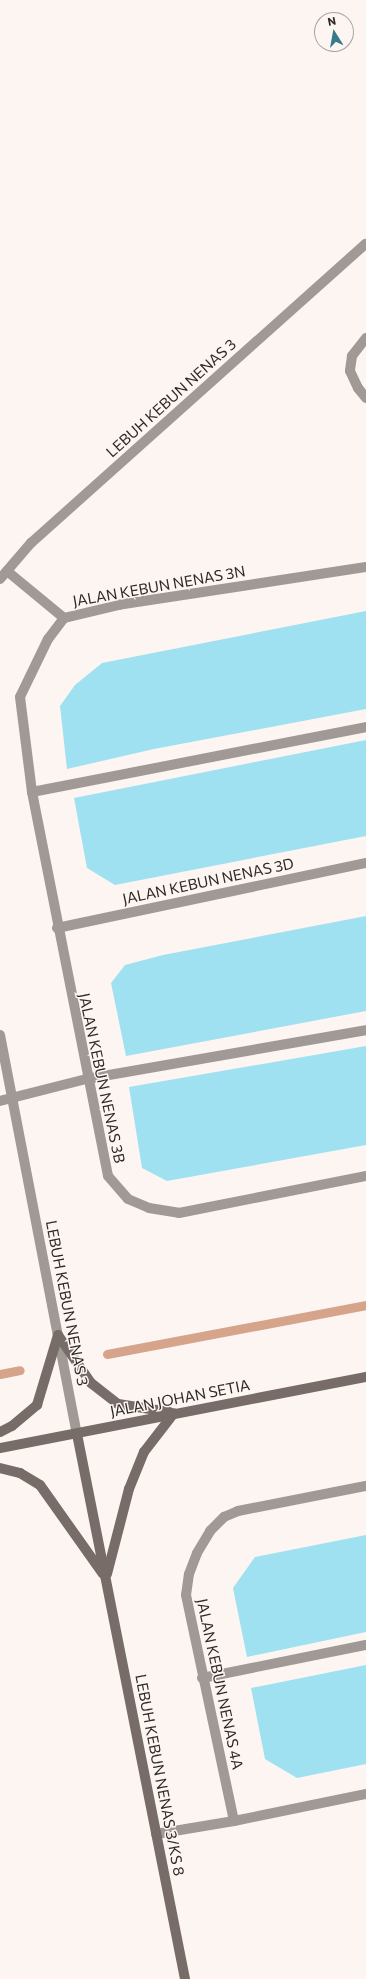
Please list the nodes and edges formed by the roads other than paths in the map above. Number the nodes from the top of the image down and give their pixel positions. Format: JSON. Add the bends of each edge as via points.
{"nodes":[{"id":1,"x":366,"y":244,"type":"edge"},
{"id":2,"x":366,"y":338,"type":"edge"},
{"id":3,"x":366,"y":398,"type":"edge"},
{"id":4,"x":366,"y":567,"type":"edge"},
{"id":5,"x":7,"y":571,"type":"junction"},
{"id":6,"x":0,"y":579,"type":"edge"},
{"id":7,"x":64,"y":618,"type":"junction"},
{"id":8,"x":366,"y":727,"type":"edge"},
{"id":9,"x":32,"y":792,"type":"junction"},
{"id":10,"x":366,"y":863,"type":"edge"},
{"id":11,"x":57,"y":928,"type":"junction"},
{"id":12,"x":366,"y":1030,"type":"edge"},
{"id":13,"x":0,"y":1035,"type":"edge"},
{"id":14,"x":86,"y":1079,"type":"junction"},
{"id":15,"x":12,"y":1098,"type":"junction"},
{"id":16,"x":0,"y":1101,"type":"edge"},
{"id":17,"x":366,"y":1176,"type":"edge"},
{"id":18,"x":58,"y":1335,"type":"junction"},
{"id":19,"x":366,"y":1377,"type":"edge"},
{"id":20,"x":174,"y":1413,"type":"junction"},
{"id":21,"x":0,"y":1432,"type":"edge"},
{"id":22,"x":76,"y":1434,"type":"junction"},
{"id":23,"x":0,"y":1448,"type":"edge"},
{"id":24,"x":0,"y":1468,"type":"edge"},
{"id":25,"x":366,"y":1486,"type":"edge"},
{"id":26,"x":106,"y":1578,"type":"junction"},
{"id":27,"x":366,"y":1645,"type":"edge"},
{"id":28,"x":202,"y":1678,"type":"junction"},
{"id":29,"x":366,"y":1794,"type":"edge"},
{"id":30,"x":234,"y":1821,"type":"junction"},
{"id":31,"x":156,"y":1834,"type":"junction"},
{"id":32,"x":185,"y":1979,"type":"edge"}],
"edges":[{"from":1,"to":5,"type":"street","name":"LEBUH KEBUN NENAS 3","via":[[31,543]]},
{"from":2,"to":3,"type":"street","via":[[352,356],[350,371]]},
{"from":4,"to":7,"type":"street","name":"JALAN KEBUN NENAS 3N","via":[[118,605]]},
{"from":5,"to":6,"type":"street","name":"LEBUH KEBUN NENAS 3"},
{"from":5,"to":7,"type":"street"},
{"from":7,"to":9,"type":"street","name":"JALAN KEBUN NENAS 3N","via":[[48,639],[20,697]]},
{"from":8,"to":9,"type":"street"},
{"from":9,"to":11,"type":"street","name":"JALAN KEBUN NENAS 3N"},
{"from":10,"to":11,"type":"street","name":"JALAN KEBUN NENAS 3D"},
{"from":11,"to":14,"type":"street","name":"JALAN KEBUN NENAS 3B"},
{"from":12,"to":14,"type":"street"},
{"from":13,"to":15,"type":"street","name":"LEBUH KEBUN NENAS 3"},
{"from":14,"to":15,"type":"street"},
{"from":14,"to":17,"type":"street","name":"JALAN KEBUN NENAS 3B","via":[[108,1176],[128,1199],[149,1208],[179,1213]]},
{"from":15,"to":16,"type":"street"},
{"from":15,"to":18,"type":"street","name":"LEBUH KEBUN NENAS 3"},
{"from":18,"to":20,"type":"main road","via":[[91,1383],[118,1404]]},
{"from":18,"to":21,"type":"main road","via":[[37,1405],[12,1426]]},
{"from":18,"to":22,"type":"street","name":"LEBUH KEBUN NENAS 3"},
{"from":19,"to":20,"type":"main road","name":"JALAN JOHAN SETIA"},
{"from":20,"to":22,"type":"main road","name":"JALAN JOHAN SETIA"},
{"from":20,"to":26,"type":"main road","via":[[144,1452],[129,1489]]},
{"from":22,"to":23,"type":"main road","name":"JALAN JOHAN SETIA"},
{"from":22,"to":26,"type":"main road","name":"LEBUH KEBUN NENAS 3"},
{"from":24,"to":26,"type":"main road","via":[[20,1473],[40,1485]]},
{"from":25,"to":28,"type":"street","name":"JALAN KEBUN NENAS 4A","via":[[238,1511],[224,1517],[210,1532],[197,1552],[189,1574],[186,1595]]},
{"from":26,"to":31,"type":"main road","name":"LEBUH KEBUN NENAS 3/KS 8"},
{"from":27,"to":28,"type":"street"},
{"from":28,"to":30,"type":"street","name":"JALAN KEBUN NENAS 4A"},
{"from":29,"to":30,"type":"street"},
{"from":30,"to":31,"type":"street"},
{"from":31,"to":32,"type":"main road","name":"LEBUH KEBUN NENAS 3/KS 8"}]}
